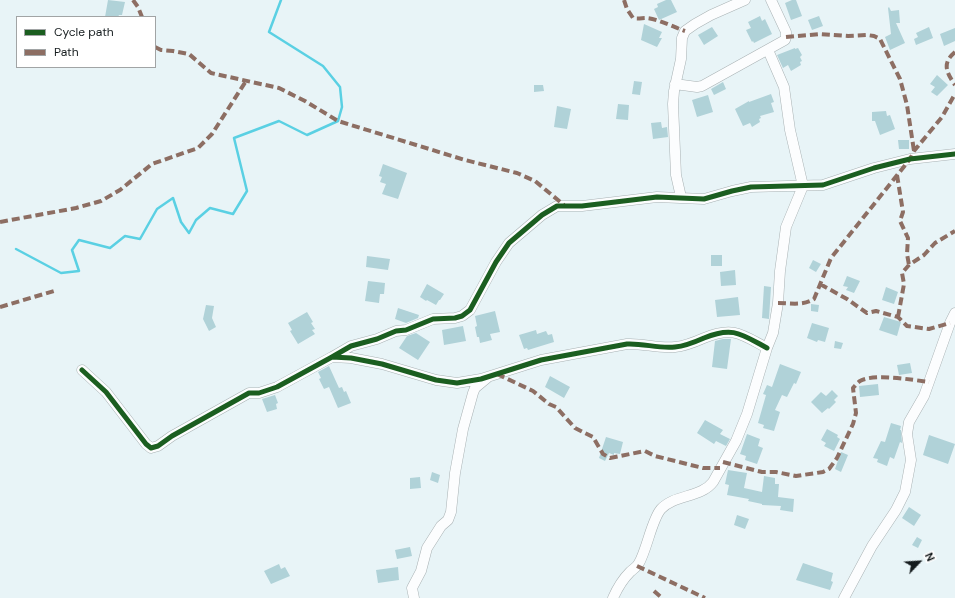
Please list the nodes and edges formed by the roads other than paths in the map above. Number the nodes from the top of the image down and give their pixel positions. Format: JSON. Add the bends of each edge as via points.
{"nodes":[{"id":1,"x":745,"y":0,"type":"edge"},
{"id":2,"x":771,"y":0,"type":"edge"},
{"id":3,"x":768,"y":50,"type":"junction"},
{"id":4,"x":675,"y":84,"type":"junction"},
{"id":5,"x":955,"y":154,"type":"edge"},
{"id":6,"x":803,"y":186,"type":"junction"},
{"id":7,"x":680,"y":197,"type":"junction"},
{"id":8,"x":955,"y":313,"type":"edge"},
{"id":9,"x":767,"y":348,"type":"junction"},
{"id":10,"x":332,"y":357,"type":"junction"},
{"id":11,"x":82,"y":370,"type":"dead end"},
{"id":12,"x":489,"y":376,"type":"junction"},
{"id":13,"x":414,"y":598,"type":"edge"},
{"id":14,"x":613,"y":598,"type":"edge"},
{"id":15,"x":844,"y":598,"type":"edge"}],
"edges":[{"from":1,"to":4,"type":"street","via":[[711,15],[685,31]]},
{"from":2,"to":3,"type":"street","via":[[786,37]]},
{"from":3,"to":4,"type":"street","via":[[702,86]]},
{"from":3,"to":6,"type":"street","via":[[784,87],[790,130]]},
{"from":4,"to":7,"type":"street","via":[[673,104],[676,176]]},
{"from":5,"to":6,"type":"street","via":[[910,159],[823,185]]},
{"from":6,"to":7,"type":"street","via":[[751,187],[704,199]]},
{"from":6,"to":9,"type":"street","via":[[786,227],[776,321]]},
{"from":7,"to":10,"type":"street","via":[[557,206],[509,243],[465,315],[428,320],[406,330],[351,346]]},
{"from":8,"to":15,"type":"street","via":[[924,396],[909,422],[907,434],[911,460],[905,492]]},
{"from":9,"to":12,"type":"street","via":[[746,337],[725,331],[684,346],[627,344],[554,357]]},
{"from":9,"to":14,"type":"street","via":[[747,414],[713,482],[704,490],[671,502],[661,509],[639,563]]},
{"from":10,"to":11,"type":"street","via":[[277,387],[259,393],[249,393],[151,448],[106,392]]},
{"from":10,"to":12,"type":"street","via":[[382,364],[436,380],[457,382]]},
{"from":12,"to":13,"type":"street","via":[[473,392],[463,429],[451,512],[427,548],[421,571],[412,588]]}]}
